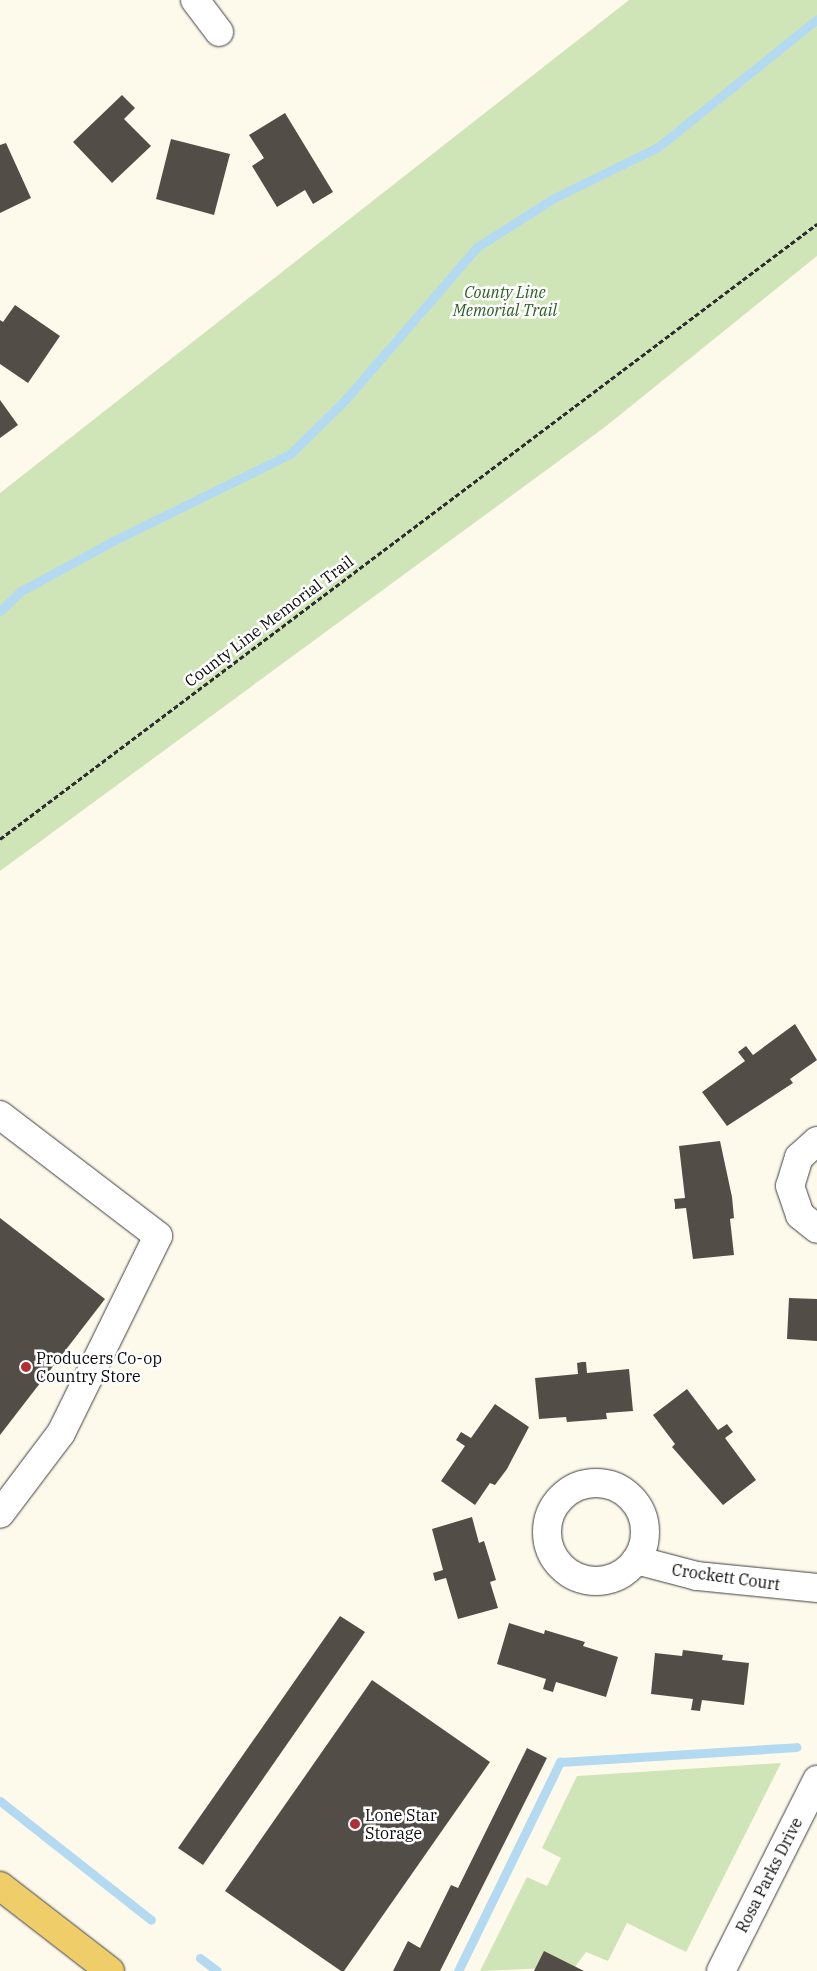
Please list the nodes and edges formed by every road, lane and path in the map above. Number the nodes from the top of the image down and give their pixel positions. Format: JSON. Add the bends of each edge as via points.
{"nodes":[{"id":1,"x":195,"y":0,"type":"edge"},
{"id":2,"x":218,"y":32,"type":"dead end"},
{"id":3,"x":817,"y":224,"type":"edge"},
{"id":4,"x":0,"y":839,"type":"edge"},
{"id":5,"x":0,"y":1115,"type":"edge"},
{"id":6,"x":817,"y":1142,"type":"edge"},
{"id":7,"x":817,"y":1229,"type":"edge"},
{"id":8,"x":0,"y":1514,"type":"edge"},
{"id":9,"x":636,"y":1560,"type":"dead end"},
{"id":10,"x":817,"y":1588,"type":"edge"},
{"id":11,"x":817,"y":1780,"type":"edge"},
{"id":12,"x":807,"y":1820,"type":"edge"},
{"id":13,"x":0,"y":1886,"type":"edge"},
{"id":14,"x":110,"y":1971,"type":"edge"},
{"id":15,"x":722,"y":1971,"type":"edge"}],
"edges":[{"from":1,"to":2,"type":"street"},
{"from":3,"to":4,"type":"path","name":"County Line Memorial Trail"},
{"from":5,"to":8,"type":"street","via":[[158,1236],[61,1433]]},
{"from":6,"to":7,"type":"street","via":[[799,1157],[790,1186],[800,1215]]},
{"from":9,"to":10,"type":"street","name":"Crockett Court","via":[[697,1576]]},
{"from":11,"to":12,"type":"street","name":"Rosa Parks Drive"},
{"from":12,"to":15,"type":"street","name":"Rosa Parks Drive"},
{"from":13,"to":14,"type":"main road"}]}
